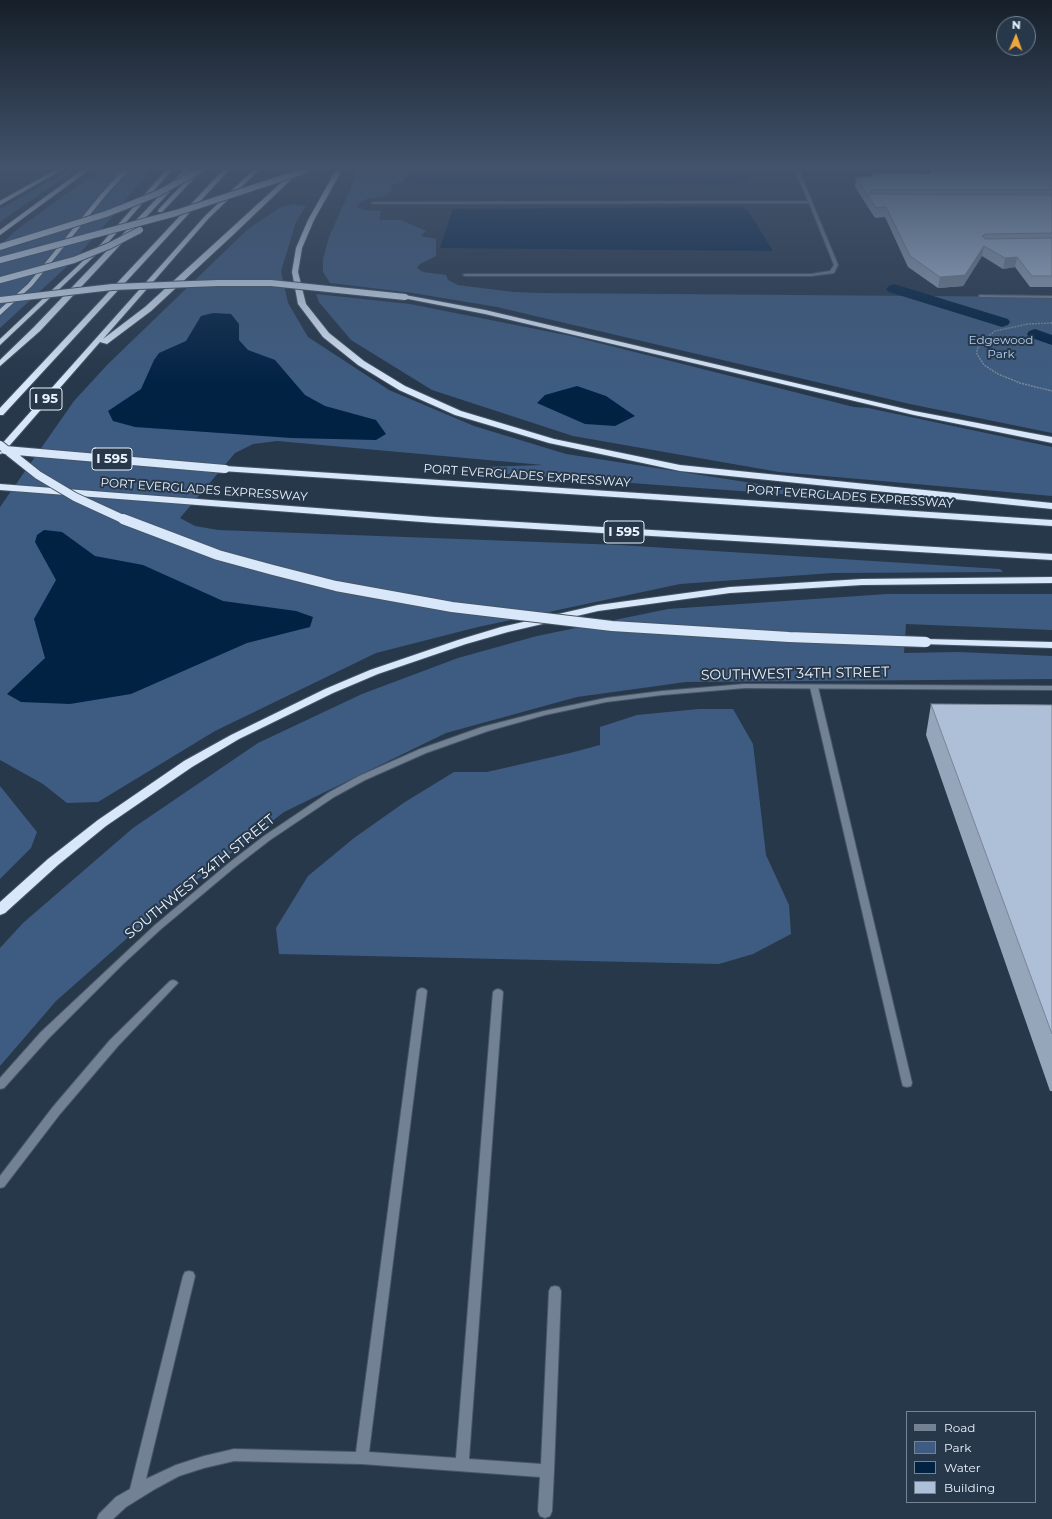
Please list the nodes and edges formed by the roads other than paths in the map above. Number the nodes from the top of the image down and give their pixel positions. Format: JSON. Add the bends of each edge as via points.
{"nodes":[{"id":1,"x":20,"y":241,"type":"edge"},
{"id":2,"x":67,"y":241,"type":"edge"},
{"id":3,"x":72,"y":241,"type":"edge"},
{"id":4,"x":107,"y":241,"type":"edge"},
{"id":5,"x":119,"y":241,"type":"edge"},
{"id":6,"x":121,"y":241,"type":"edge"},
{"id":7,"x":160,"y":241,"type":"edge"},
{"id":8,"x":186,"y":241,"type":"edge"},
{"id":9,"x":223,"y":241,"type":"edge"},
{"id":10,"x":302,"y":241,"type":"edge"},
{"id":11,"x":826,"y":241,"type":"edge"},
{"id":12,"x":0,"y":247,"type":"edge"},
{"id":13,"x":0,"y":260,"type":"edge"},
{"id":14,"x":465,"y":275,"type":"dead end"},
{"id":15,"x":0,"y":280,"type":"edge"},
{"id":16,"x":980,"y":296,"type":"dead end"},
{"id":17,"x":1052,"y":297,"type":"edge"},
{"id":18,"x":0,"y":300,"type":"edge"},
{"id":19,"x":0,"y":313,"type":"edge"},
{"id":20,"x":0,"y":343,"type":"edge"},
{"id":21,"x":81,"y":360,"type":"junction"},
{"id":22,"x":0,"y":364,"type":"edge"},
{"id":23,"x":0,"y":413,"type":"edge"},
{"id":24,"x":1052,"y":440,"type":"edge"},
{"id":25,"x":0,"y":445,"type":"edge"},
{"id":26,"x":0,"y":450,"type":"edge"},
{"id":27,"x":0,"y":487,"type":"edge"},
{"id":28,"x":1052,"y":506,"type":"edge"},
{"id":29,"x":1052,"y":523,"type":"edge"},
{"id":30,"x":1052,"y":557,"type":"edge"},
{"id":31,"x":1052,"y":580,"type":"edge"},
{"id":32,"x":1052,"y":645,"type":"edge"},
{"id":33,"x":814,"y":687,"type":"junction"},
{"id":34,"x":1052,"y":688,"type":"edge"},
{"id":35,"x":0,"y":910,"type":"edge"},
{"id":36,"x":173,"y":983,"type":"dead end"},
{"id":37,"x":422,"y":991,"type":"dead end"},
{"id":38,"x":498,"y":992,"type":"dead end"},
{"id":39,"x":907,"y":1083,"type":"dead end"},
{"id":40,"x":0,"y":1085,"type":"edge"},
{"id":41,"x":0,"y":1184,"type":"edge"},
{"id":42,"x":189,"y":1276,"type":"dead end"},
{"id":43,"x":555,"y":1292,"type":"dead end"},
{"id":44,"x":362,"y":1458,"type":"junction"},
{"id":45,"x":462,"y":1465,"type":"junction"},
{"id":46,"x":547,"y":1471,"type":"junction"},
{"id":47,"x":136,"y":1493,"type":"junction"},
{"id":48,"x":545,"y":1511,"type":"dead end"},
{"id":49,"x":104,"y":1519,"type":"edge"}],
"edges":[{"from":1,"to":12,"type":"highway","bridge":true},
{"from":2,"to":19,"type":"highway","via":[[35,279]]},
{"from":3,"to":13,"type":"highway","bridge":true},
{"from":4,"to":20,"type":"highway"},
{"from":5,"to":15,"type":"highway","bridge":true,"via":[[74,260]]},
{"from":6,"to":22,"type":"highway"},
{"from":7,"to":23,"type":"highway"},
{"from":8,"to":21,"type":"highway","number":"I 95"},
{"from":9,"to":21,"type":"highway","via":[[148,309]]},
{"from":10,"to":28,"type":"highway","via":[[294,272],[302,304],[326,335],[361,363],[402,388],[458,413],[552,441],[680,468]]},
{"from":11,"to":14,"type":"street","via":[[836,265],[832,272],[811,275]]},
{"from":16,"to":17,"type":"street"},
{"from":18,"to":24,"type":"highway","bridge":true,"via":[[112,287],[218,283],[271,283],[405,297],[507,318],[914,413]]},
{"from":21,"to":26,"type":"highway","number":"I 95"},
{"from":25,"to":32,"type":"highway","bridge":true,"via":[[38,475],[75,497],[141,526],[218,555],[336,586],[452,607],[612,626],[759,636]]},
{"from":26,"to":29,"type":"highway","name":"PORT EVERGLADES EXPRESSWAY","number":"I 595","bridge":true,"via":[[654,498]]},
{"from":27,"to":30,"type":"highway","name":"PORT EVERGLADES EXPRESSWAY","number":"I 595","bridge":true,"via":[[614,531]]},
{"from":31,"to":35,"type":"highway","via":[[839,583],[722,591],[598,608],[505,629],[462,642],[374,672],[329,691],[235,737],[188,764],[102,823],[53,862]]},
{"from":33,"to":34,"type":"street","name":"SOUTHWEST 34TH STREET"},
{"from":33,"to":39,"type":"street"},
{"from":33,"to":40,"type":"street","name":"SOUTHWEST 34TH STREET","via":[[717,688],[606,700],[485,729],[391,764],[332,795],[267,838],[238,861],[158,927],[45,1035]]},
{"from":36,"to":41,"type":"street","via":[[114,1043],[56,1111]]},
{"from":37,"to":44,"type":"street"},
{"from":38,"to":45,"type":"street"},
{"from":42,"to":47,"type":"street"},
{"from":43,"to":46,"type":"street"},
{"from":44,"to":45,"type":"street"},
{"from":44,"to":47,"type":"street","via":[[234,1455],[176,1471]]},
{"from":45,"to":46,"type":"street"},
{"from":46,"to":48,"type":"street"},
{"from":47,"to":49,"type":"street","via":[[121,1502]]}]}
